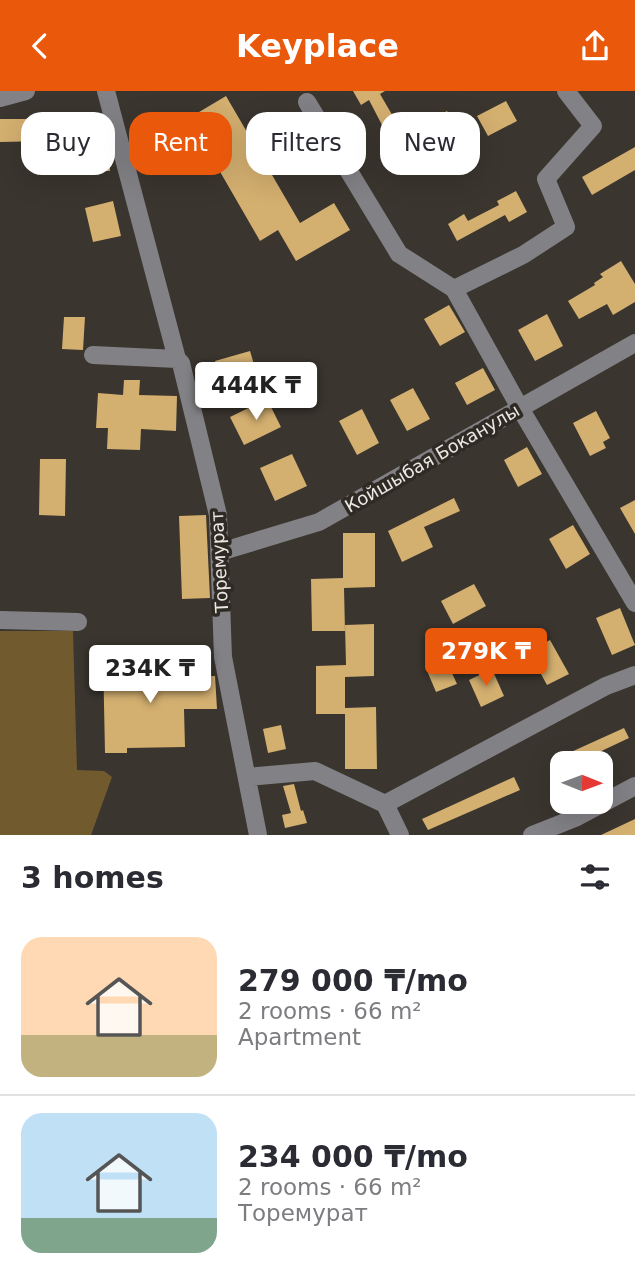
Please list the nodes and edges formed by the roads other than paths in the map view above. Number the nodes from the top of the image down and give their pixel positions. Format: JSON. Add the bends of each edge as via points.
{"nodes":[{"id":1,"x":26,"y":91,"type":"edge"},
{"id":2,"x":106,"y":91,"type":"edge"},
{"id":3,"x":566,"y":91,"type":"edge"},
{"id":4,"x":0,"y":97,"type":"edge"},
{"id":5,"x":307,"y":102,"type":"dead end"},
{"id":6,"x":454,"y":289,"type":"junction"},
{"id":7,"x":635,"y":342,"type":"edge"},
{"id":8,"x":93,"y":355,"type":"dead end"},
{"id":9,"x":177,"y":359,"type":"junction"},
{"id":10,"x":520,"y":408,"type":"junction"},
{"id":11,"x":219,"y":552,"type":"junction"},
{"id":12,"x":635,"y":603,"type":"edge"},
{"id":13,"x":0,"y":620,"type":"edge"},
{"id":14,"x":78,"y":622,"type":"dead end"},
{"id":15,"x":635,"y":675,"type":"edge"},
{"id":16,"x":247,"y":777,"type":"junction"},
{"id":17,"x":635,"y":786,"type":"edge"},
{"id":18,"x":385,"y":804,"type":"junction"},
{"id":19,"x":258,"y":835,"type":"edge"},
{"id":20,"x":400,"y":835,"type":"edge"},
{"id":21,"x":532,"y":835,"type":"edge"}],
"edges":[{"from":1,"to":4,"type":"street"},
{"from":2,"to":9,"type":"street","name":"Торемурат"},
{"from":3,"to":6,"type":"street","via":[[593,126],[546,179],[566,227],[523,255]]},
{"from":5,"to":6,"type":"street","via":[[399,254]]},
{"from":6,"to":10,"type":"street"},
{"from":7,"to":10,"type":"street","name":"Койшыбая Боканулы"},
{"from":8,"to":9,"type":"street"},
{"from":9,"to":11,"type":"street","name":"Торемурат","via":[[218,515]]},
{"from":10,"to":11,"type":"street","name":"Койшыбая Боканулы","via":[[319,522]]},
{"from":10,"to":12,"type":"street"},
{"from":11,"to":16,"type":"street","name":"Торемурат","via":[[223,657]]},
{"from":13,"to":14,"type":"street"},
{"from":15,"to":18,"type":"street","via":[[606,686]]},
{"from":16,"to":18,"type":"street","via":[[315,771]]},
{"from":16,"to":19,"type":"street","name":"Торемурат"},
{"from":17,"to":21,"type":"street"},
{"from":18,"to":20,"type":"street"}]}
